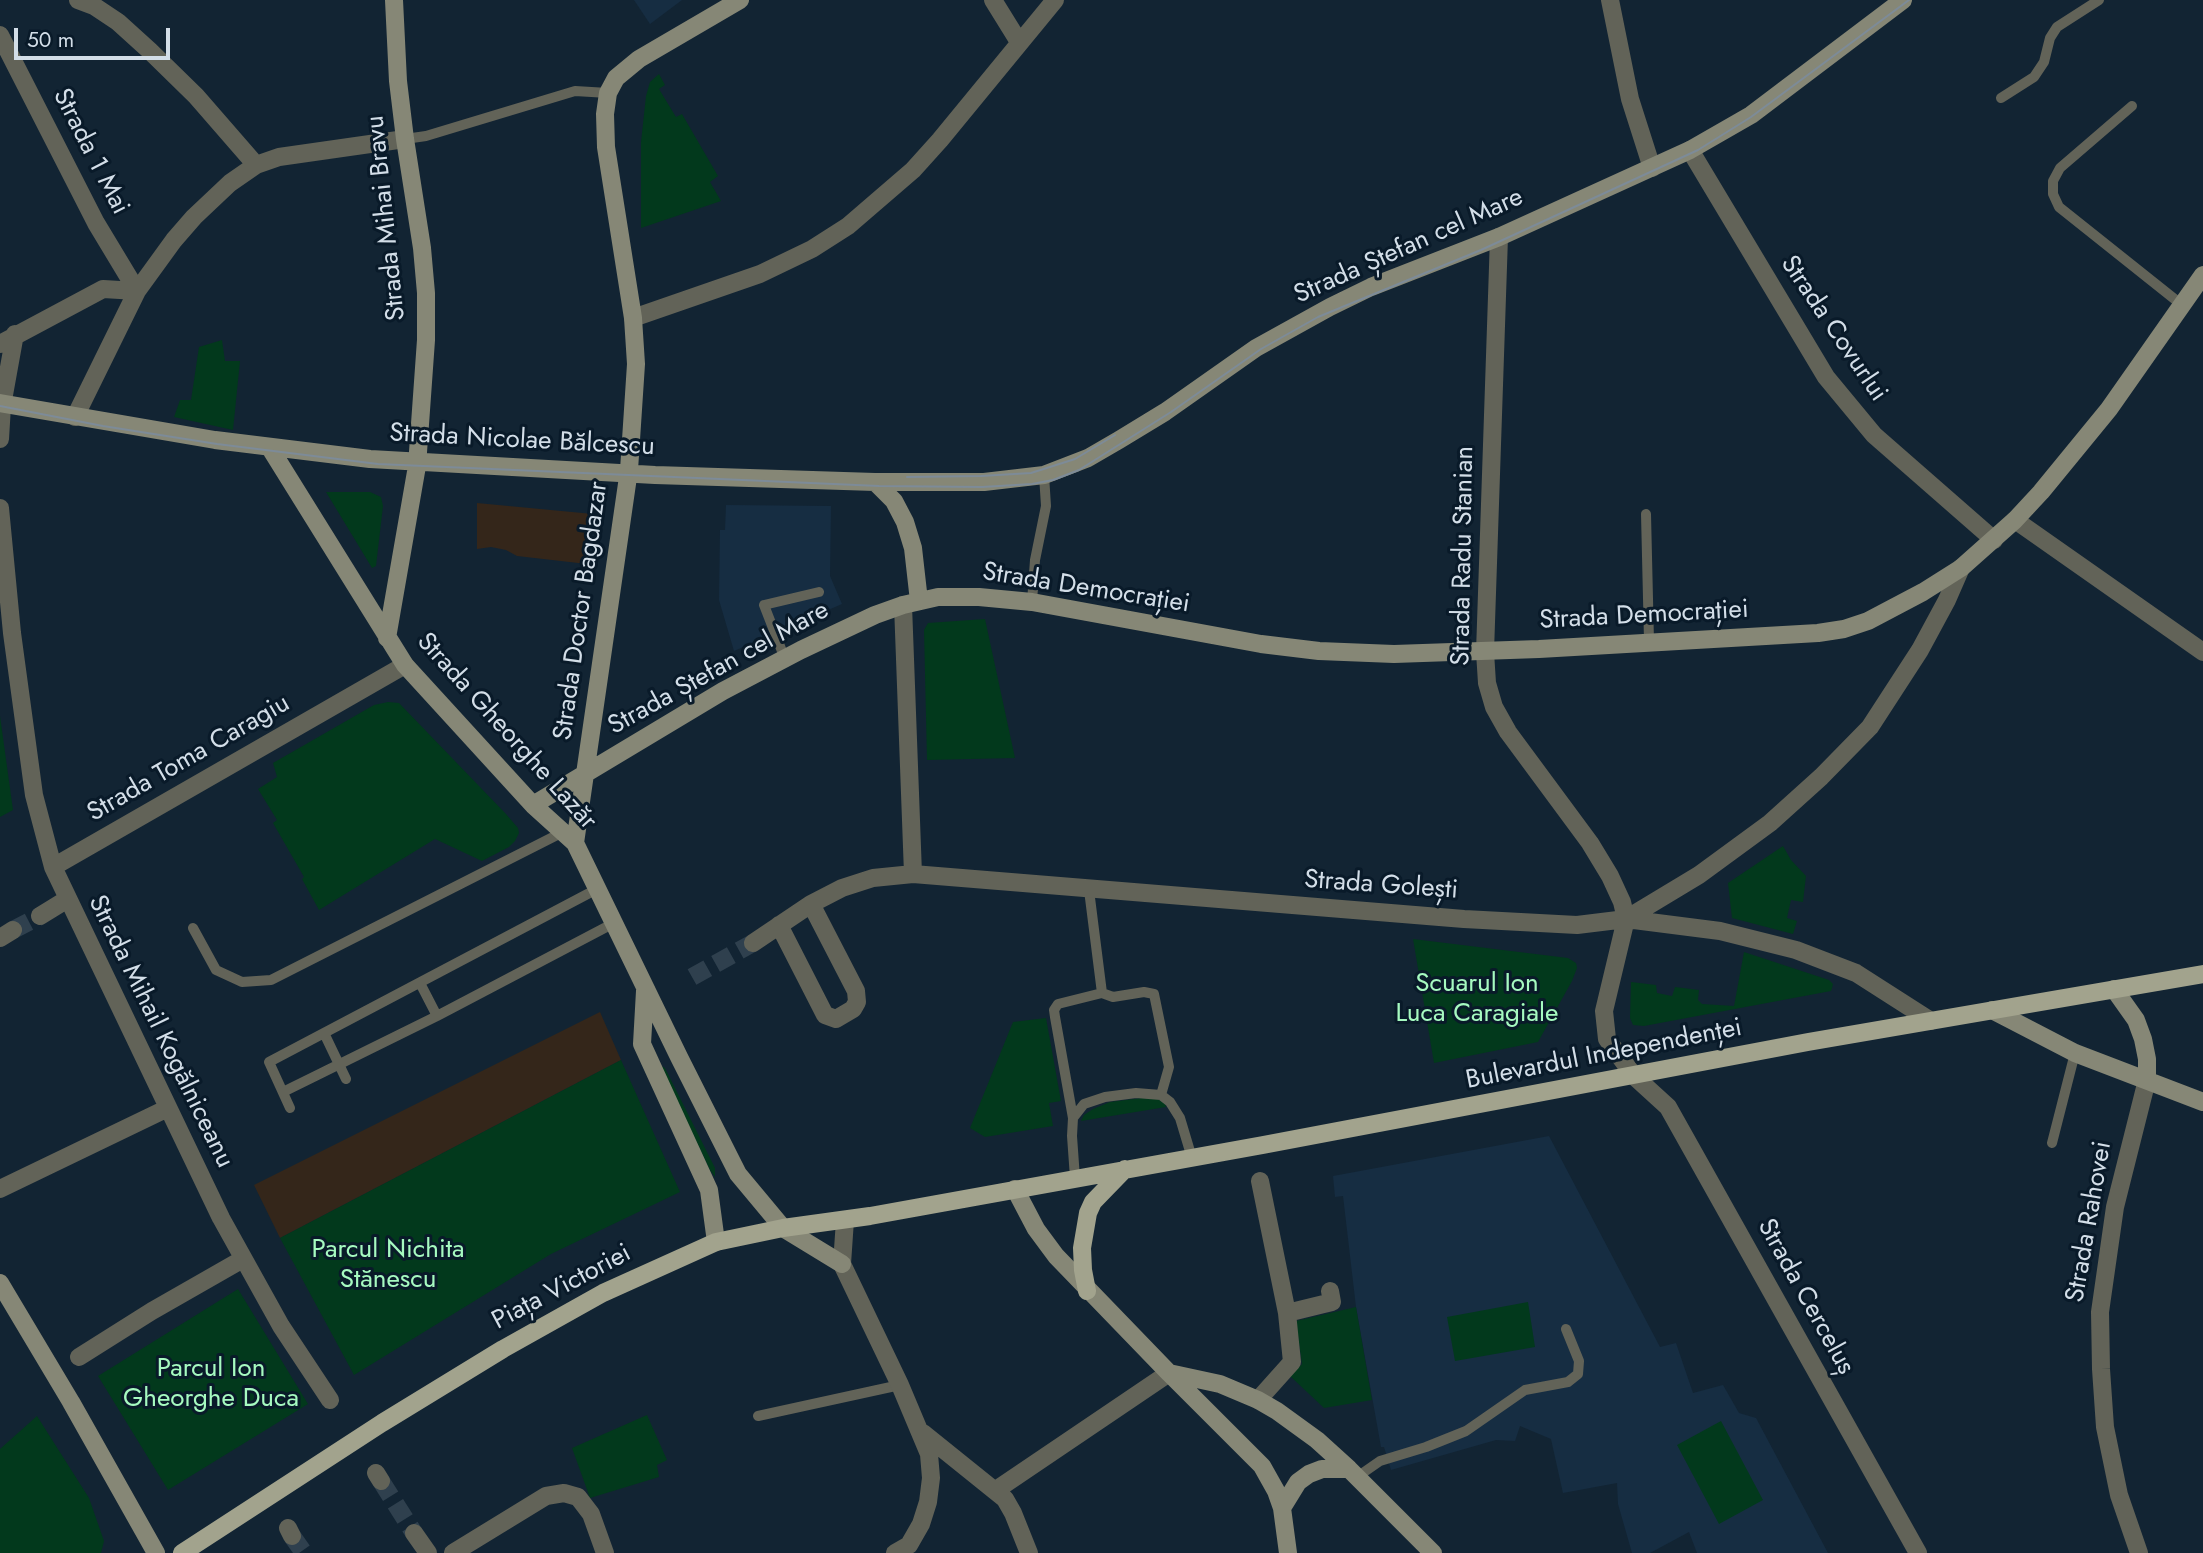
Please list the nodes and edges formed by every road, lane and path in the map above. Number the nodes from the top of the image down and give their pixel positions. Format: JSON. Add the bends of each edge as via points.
{"nodes":[{"id":1,"x":78,"y":0,"type":"edge"},
{"id":2,"x":394,"y":0,"type":"edge"},
{"id":3,"x":740,"y":0,"type":"edge"},
{"id":4,"x":993,"y":0,"type":"edge"},
{"id":5,"x":1055,"y":0,"type":"edge"},
{"id":6,"x":1610,"y":0,"type":"edge"},
{"id":7,"x":1903,"y":0,"type":"edge"},
{"id":8,"x":2099,"y":0,"type":"edge"},
{"id":9,"x":0,"y":34,"type":"edge"},
{"id":10,"x":1019,"y":42,"type":"junction"},
{"id":11,"x":608,"y":93,"type":"junction"},
{"id":12,"x":2001,"y":98,"type":"dead end"},
{"id":13,"x":2132,"y":106,"type":"dead end"},
{"id":14,"x":405,"y":139,"type":"junction"},
{"id":15,"x":1689,"y":150,"type":"junction"},
{"id":16,"x":256,"y":165,"type":"junction"},
{"id":17,"x":1652,"y":168,"type":"junction"},
{"id":18,"x":1499,"y":237,"type":"junction"},
{"id":19,"x":2203,"y":275,"type":"edge"},
{"id":20,"x":137,"y":291,"type":"junction"},
{"id":21,"x":2182,"y":305,"type":"junction"},
{"id":22,"x":633,"y":318,"type":"junction"},
{"id":23,"x":8,"y":339,"type":"edge"},
{"id":24,"x":1,"y":403,"type":"edge"},
{"id":25,"x":75,"y":417,"type":"junction"},
{"id":26,"x":0,"y":439,"type":"edge"},
{"id":27,"x":270,"y":448,"type":"junction"},
{"id":28,"x":418,"y":462,"type":"junction"},
{"id":29,"x":628,"y":474,"type":"junction"},
{"id":30,"x":1044,"y":475,"type":"junction"},
{"id":31,"x":875,"y":482,"type":"junction"},
{"id":32,"x":0,"y":508,"type":"edge"},
{"id":33,"x":1646,"y":513,"type":"dead end"},
{"id":34,"x":2015,"y":520,"type":"junction"},
{"id":35,"x":1994,"y":540,"type":"junction"},
{"id":36,"x":1961,"y":568,"type":"junction"},
{"id":37,"x":820,"y":592,"type":"dead end"},
{"id":38,"x":938,"y":597,"type":"joint"},
{"id":39,"x":1031,"y":602,"type":"junction"},
{"id":40,"x":911,"y":603,"type":"junction"},
{"id":41,"x":5,"y":607,"type":"edge"},
{"id":42,"x":387,"y":638,"type":"junction"},
{"id":43,"x":1649,"y":641,"type":"junction"},
{"id":44,"x":1485,"y":652,"type":"junction"},
{"id":45,"x":2203,"y":652,"type":"edge"},
{"id":46,"x":785,"y":659,"type":"junction"},
{"id":47,"x":405,"y":665,"type":"junction"},
{"id":48,"x":585,"y":774,"type":"junction"},
{"id":49,"x":533,"y":805,"type":"junction"},
{"id":50,"x":569,"y":837,"type":"junction"},
{"id":51,"x":52,"y":867,"type":"junction"},
{"id":52,"x":913,"y":874,"type":"junction"},
{"id":53,"x":597,"y":889,"type":"junction"},
{"id":54,"x":1089,"y":890,"type":"junction"},
{"id":55,"x":66,"y":900,"type":"junction"},
{"id":56,"x":811,"y":904,"type":"junction"},
{"id":57,"x":40,"y":916,"type":"tunnel mouth"},
{"id":58,"x":1626,"y":919,"type":"junction"},
{"id":59,"x":614,"y":923,"type":"junction"},
{"id":60,"x":779,"y":925,"type":"junction"},
{"id":61,"x":193,"y":928,"type":"dead end"},
{"id":62,"x":753,"y":943,"type":"tunnel mouth"},
{"id":63,"x":2203,"y":974,"type":"edge"},
{"id":64,"x":420,"y":983,"type":"junction"},
{"id":65,"x":645,"y":988,"type":"junction"},
{"id":66,"x":2114,"y":989,"type":"junction"},
{"id":67,"x":1102,"y":993,"type":"junction"},
{"id":68,"x":1992,"y":1010,"type":"junction"},
{"id":69,"x":437,"y":1016,"type":"junction"},
{"id":70,"x":1931,"y":1021,"type":"junction"},
{"id":71,"x":324,"y":1033,"type":"junction"},
{"id":72,"x":2075,"y":1053,"type":"junction"},
{"id":73,"x":340,"y":1064,"type":"junction"},
{"id":74,"x":1634,"y":1076,"type":"junction"},
{"id":75,"x":346,"y":1079,"type":"dead end"},
{"id":76,"x":2147,"y":1080,"type":"junction"},
{"id":77,"x":283,"y":1092,"type":"junction"},
{"id":78,"x":1161,"y":1095,"type":"junction"},
{"id":79,"x":2203,"y":1102,"type":"edge"},
{"id":80,"x":168,"y":1108,"type":"junction"},
{"id":81,"x":290,"y":1108,"type":"dead end"},
{"id":82,"x":1073,"y":1118,"type":"junction"},
{"id":83,"x":2052,"y":1143,"type":"dead end"},
{"id":84,"x":1192,"y":1158,"type":"junction"},
{"id":85,"x":1126,"y":1169,"type":"junction"},
{"id":86,"x":1075,"y":1178,"type":"junction"},
{"id":87,"x":1261,"y":1181,"type":"dead end"},
{"id":88,"x":0,"y":1189,"type":"edge"},
{"id":89,"x":1015,"y":1189,"type":"junction"},
{"id":90,"x":845,"y":1220,"type":"junction"},
{"id":91,"x":783,"y":1228,"type":"junction"},
{"id":92,"x":716,"y":1242,"type":"junction"},
{"id":93,"x":243,"y":1259,"type":"junction"},
{"id":94,"x":842,"y":1264,"type":"junction"},
{"id":95,"x":0,"y":1283,"type":"edge"},
{"id":96,"x":1087,"y":1290,"type":"junction"},
{"id":97,"x":1330,"y":1291,"type":"dead end"},
{"id":98,"x":1287,"y":1313,"type":"junction"},
{"id":99,"x":1566,"y":1329,"type":"dead end"},
{"id":100,"x":79,"y":1357,"type":"dead end"},
{"id":101,"x":1169,"y":1373,"type":"junction"},
{"id":102,"x":900,"y":1385,"type":"junction"},
{"id":103,"x":330,"y":1400,"type":"dead end"},
{"id":104,"x":1258,"y":1400,"type":"junction"},
{"id":105,"x":758,"y":1416,"type":"dead end"},
{"id":106,"x":921,"y":1432,"type":"junction"},
{"id":107,"x":1353,"y":1473,"type":"junction"},
{"id":108,"x":996,"y":1490,"type":"junction"},
{"id":109,"x":1282,"y":1508,"type":"junction"},
{"id":110,"x":414,"y":1534,"type":"tunnel mouth"},
{"id":111,"x":902,"y":1549,"type":"edge"},
{"id":112,"x":156,"y":1553,"type":"edge"},
{"id":113,"x":182,"y":1553,"type":"edge"},
{"id":114,"x":427,"y":1553,"type":"edge"},
{"id":115,"x":453,"y":1553,"type":"edge"},
{"id":116,"x":605,"y":1553,"type":"edge"},
{"id":117,"x":1029,"y":1553,"type":"edge"},
{"id":118,"x":1287,"y":1553,"type":"edge"},
{"id":119,"x":1433,"y":1553,"type":"edge"},
{"id":120,"x":1918,"y":1553,"type":"edge"},
{"id":121,"x":2139,"y":1553,"type":"edge"}],
"edges":[{"from":1,"to":16,"type":"street","via":[[118,22],[142,44],[196,96]]},
{"from":2,"to":14,"type":"main road","name":"Strada Mihai Bravu"},
{"from":3,"to":11,"type":"main road","via":[[639,60],[616,78]]},
{"from":4,"to":10,"type":"street"},
{"from":5,"to":10,"type":"street"},
{"from":6,"to":17,"type":"street","via":[[1630,99]]},
{"from":7,"to":15,"type":"main road","name":"Strada Ștefan cel Mare","via":[[1751,115]]},
{"from":8,"to":12,"type":"lane","via":[[2057,27],[2034,77]]},
{"from":9,"to":20,"type":"street","name":"Strada 1 Mai","via":[[96,223]]},
{"from":10,"to":22,"type":"street","via":[[922,160],[848,226],[760,274]]},
{"from":11,"to":14,"type":"lane","via":[[575,91]]},
{"from":11,"to":22,"type":"main road","name":"Strada Doctor Bagdazar","via":[[606,147]]},
{"from":13,"to":21,"type":"lane","via":[[2060,168],[2053,194],[2059,207]]},
{"from":14,"to":16,"type":"street","via":[[307,152]]},
{"from":14,"to":28,"type":"main road","name":"Strada Mihai Bravu","via":[[426,293]]},
{"from":15,"to":17,"type":"main road","name":"Strada Ștefan cel Mare"},
{"from":15,"to":35,"type":"street","name":"Strada Covurlui","via":[[1826,377],[1874,435]]},
{"from":16,"to":20,"type":"street","via":[[194,217]]},
{"from":17,"to":18,"type":"main road","name":"Strada Ștefan cel Mare"},
{"from":18,"to":30,"type":"main road","name":"Strada Ștefan cel Mare","via":[[1330,307],[1256,348],[1109,446]]},
{"from":18,"to":44,"type":"street","name":"Strada Radu Stanian"},
{"from":19,"to":21,"type":"main road","name":"Strada Democrației"},
{"from":20,"to":23,"type":"street","via":[[103,289]]},
{"from":20,"to":25,"type":"street"},
{"from":21,"to":34,"type":"main road","name":"Strada Democrației","via":[[2109,409]]},
{"from":22,"to":29,"type":"main road","name":"Strada Doctor Bagdazar","via":[[636,363]]},
{"from":23,"to":24,"type":"street"},
{"from":24,"to":25,"type":"main road","name":"Strada Nicolae Bălcescu"},
{"from":24,"to":26,"type":"street"},
{"from":25,"to":27,"type":"main road","name":"Strada Nicolae Bălcescu"},
{"from":27,"to":28,"type":"main road","name":"Strada Nicolae Bălcescu"},
{"from":27,"to":42,"type":"main road","name":"Strada Gheorghe Lazăr"},
{"from":28,"to":29,"type":"main road","name":"Strada Nicolae Bălcescu"},
{"from":28,"to":42,"type":"main road","name":"Strada Mihai Bravu"},
{"from":29,"to":31,"type":"main road","name":"Strada Nicolae Bălcescu"},
{"from":29,"to":48,"type":"main road","name":"Strada Doctor Bagdazar"},
{"from":30,"to":31,"type":"main road","name":"Strada Nicolae Bălcescu","via":[[984,482]]},
{"from":30,"to":39,"type":"lane","via":[[1046,506]]},
{"from":31,"to":40,"type":"main road","via":[[894,501],[913,548]]},
{"from":32,"to":41,"type":"street"},
{"from":33,"to":43,"type":"lane"},
{"from":34,"to":35,"type":"main road","name":"Strada Democrației"},
{"from":34,"to":45,"type":"street"},
{"from":35,"to":36,"type":"main road","name":"Strada Democrației"},
{"from":36,"to":43,"type":"main road","name":"Strada Democrației","via":[[1891,611],[1844,629]]},
{"from":36,"to":58,"type":"street","via":[[1920,650],[1870,727],[1770,823],[1699,875]]},
{"from":37,"to":46,"type":"lane","via":[[764,605]]},
{"from":38,"to":39,"type":"main road","name":"Strada Democrației"},
{"from":38,"to":40,"type":"main road","name":"Strada Ștefan cel Mare"},
{"from":39,"to":44,"type":"main road","name":"Strada Democrației","via":[[1319,651]]},
{"from":40,"to":46,"type":"main road","name":"Strada Ștefan cel Mare","via":[[848,627]]},
{"from":40,"to":52,"type":"street"},
{"from":41,"to":51,"type":"street","via":[[36,808]]},
{"from":42,"to":47,"type":"main road","name":"Strada Gheorghe Lazăr"},
{"from":43,"to":44,"type":"main road","name":"Strada Democrației"},
{"from":44,"to":58,"type":"street","name":"Strada Radu Stanian","via":[[1494,707],[1590,843],[1610,876]]},
{"from":46,"to":48,"type":"main road","name":"Strada Ștefan cel Mare"},
{"from":47,"to":49,"type":"main road","name":"Strada Gheorghe Lazăr"},
{"from":47,"to":51,"type":"street","name":"Strada Toma Caragiu"},
{"from":48,"to":49,"type":"main road","name":"Strada Ștefan cel Mare"},
{"from":48,"to":50,"type":"main road","name":"Strada Doctor Bagdazar"},
{"from":49,"to":50,"type":"main road","name":"Strada Gheorghe Lazăr"},
{"from":50,"to":53,"type":"main road","name":"Strada Gheorghe Lazăr"},
{"from":50,"to":61,"type":"lane","via":[[271,980],[242,982],[216,970]]},
{"from":51,"to":55,"type":"street","name":"Strada Mihail Kogălniceanu"},
{"from":52,"to":54,"type":"street","name":"Strada Golești"},
{"from":52,"to":56,"type":"street","name":"Strada Golești","via":[[873,878]]},
{"from":53,"to":59,"type":"main road","name":"Strada Gheorghe Lazăr"},
{"from":53,"to":64,"type":"lane"},
{"from":54,"to":58,"type":"street","name":"Strada Golești","via":[[1551,925]]},
{"from":54,"to":67,"type":"lane"},
{"from":55,"to":57,"type":"street"},
{"from":55,"to":80,"type":"street","name":"Strada Mihail Kogălniceanu"},
{"from":56,"to":60,"type":"street","name":"Strada Golești"},
{"from":56,"to":60,"type":"street","via":[[856,992],[853,1009],[836,1019],[825,1015]]},
{"from":58,"to":70,"type":"street","name":"Strada Golești","via":[[1720,931],[1796,950],[1856,973]]},
{"from":58,"to":74,"type":"street","via":[[1604,1024],[1607,1039]]},
{"from":59,"to":65,"type":"main road","name":"Strada Gheorghe Lazăr"},
{"from":59,"to":69,"type":"lane"},
{"from":60,"to":62,"type":"street","name":"Strada Golești"},
{"from":63,"to":66,"type":"main road","name":"Bulevardul Independenței"},
{"from":64,"to":69,"type":"lane"},
{"from":64,"to":71,"type":"lane"},
{"from":65,"to":91,"type":"main road","name":"Strada Gheorghe Lazăr","via":[[738,1174]]},
{"from":65,"to":92,"type":"main road","name":"Strada Gheorghe Lazăr","via":[[642,1044],[709,1189]]},
{"from":66,"to":68,"type":"main road","name":"Bulevardul Independenței"},
{"from":66,"to":76,"type":"main road","name":"Strada Rahovei","via":[[2143,1039]]},
{"from":67,"to":78,"type":"lane","via":[[1113,997],[1154,994],[1168,1067]]},
{"from":67,"to":82,"type":"lane","via":[[1058,1004],[1054,1010]]},
{"from":68,"to":70,"type":"main road","name":"Bulevardul Independenței"},
{"from":68,"to":72,"type":"main road"},
{"from":69,"to":73,"type":"lane"},
{"from":70,"to":74,"type":"main road","name":"Bulevardul Independenței"},
{"from":71,"to":73,"type":"lane"},
{"from":71,"to":77,"type":"lane","via":[[268,1062]]},
{"from":72,"to":76,"type":"main road"},
{"from":72,"to":83,"type":"lane"},
{"from":73,"to":75,"type":"lane"},
{"from":73,"to":77,"type":"lane"},
{"from":74,"to":84,"type":"main road","name":"Bulevardul Independenței"},
{"from":74,"to":120,"type":"street","name":"Strada Cerceluș","via":[[1668,1107]]},
{"from":76,"to":79,"type":"main road"},
{"from":76,"to":121,"type":"street","name":"Strada Rahovei","via":[[2115,1206],[2100,1312],[2105,1427],[2119,1495]]},
{"from":77,"to":81,"type":"lane"},
{"from":78,"to":82,"type":"lane","via":[[1105,1097],[1084,1104]]},
{"from":78,"to":84,"type":"lane","via":[[1180,1118]]},
{"from":80,"to":88,"type":"street"},
{"from":80,"to":93,"type":"street","name":"Strada Mihail Kogălniceanu"},
{"from":82,"to":86,"type":"lane"},
{"from":84,"to":85,"type":"main road","name":"Bulevardul Independenței"},
{"from":85,"to":86,"type":"main road","name":"Bulevardul Independenței"},
{"from":85,"to":96,"type":"main road","via":[[1088,1213],[1082,1248]]},
{"from":86,"to":89,"type":"main road","name":"Bulevardul Independenței"},
{"from":87,"to":98,"type":"street"},
{"from":89,"to":90,"type":"main road","name":"Piața Victoriei"},
{"from":89,"to":96,"type":"main road","via":[[1036,1229]]},
{"from":90,"to":91,"type":"main road","name":"Piața Victoriei"},
{"from":90,"to":94,"type":"street"},
{"from":91,"to":92,"type":"main road","name":"Piața Victoriei"},
{"from":91,"to":94,"type":"main road","name":"Strada Gheorghe Lazăr"},
{"from":92,"to":113,"type":"main road","name":"Piața Victoriei","via":[[551,1321],[382,1423]]},
{"from":93,"to":100,"type":"street"},
{"from":93,"to":103,"type":"street","name":"Strada Mihail Kogălniceanu"},
{"from":94,"to":102,"type":"street"},
{"from":95,"to":112,"type":"main road"},
{"from":96,"to":101,"type":"main road"},
{"from":97,"to":98,"type":"street","via":[[1332,1302]]},
{"from":98,"to":104,"type":"street","via":[[1293,1362]]},
{"from":99,"to":107,"type":"lane","via":[[1579,1361],[1578,1374],[1568,1382],[1525,1390],[1466,1431]]},
{"from":101,"to":104,"type":"main road","via":[[1220,1384]]},
{"from":101,"to":108,"type":"street"},
{"from":101,"to":109,"type":"main road","via":[[1257,1460]]},
{"from":102,"to":105,"type":"lane"},
{"from":102,"to":106,"type":"street"},
{"from":104,"to":107,"type":"main road","via":[[1302,1429]]},
{"from":106,"to":108,"type":"street"},
{"from":106,"to":111,"type":"street","via":[[929,1454],[930,1490],[921,1524]]},
{"from":107,"to":109,"type":"main road","via":[[1322,1469],[1308,1474]]},
{"from":107,"to":119,"type":"main road"},
{"from":108,"to":117,"type":"street","via":[[1013,1513]]},
{"from":109,"to":118,"type":"main road"},
{"from":110,"to":114,"type":"street"},
{"from":115,"to":116,"type":"street","via":[[546,1496],[564,1493],[578,1497],[591,1514]]}]}
